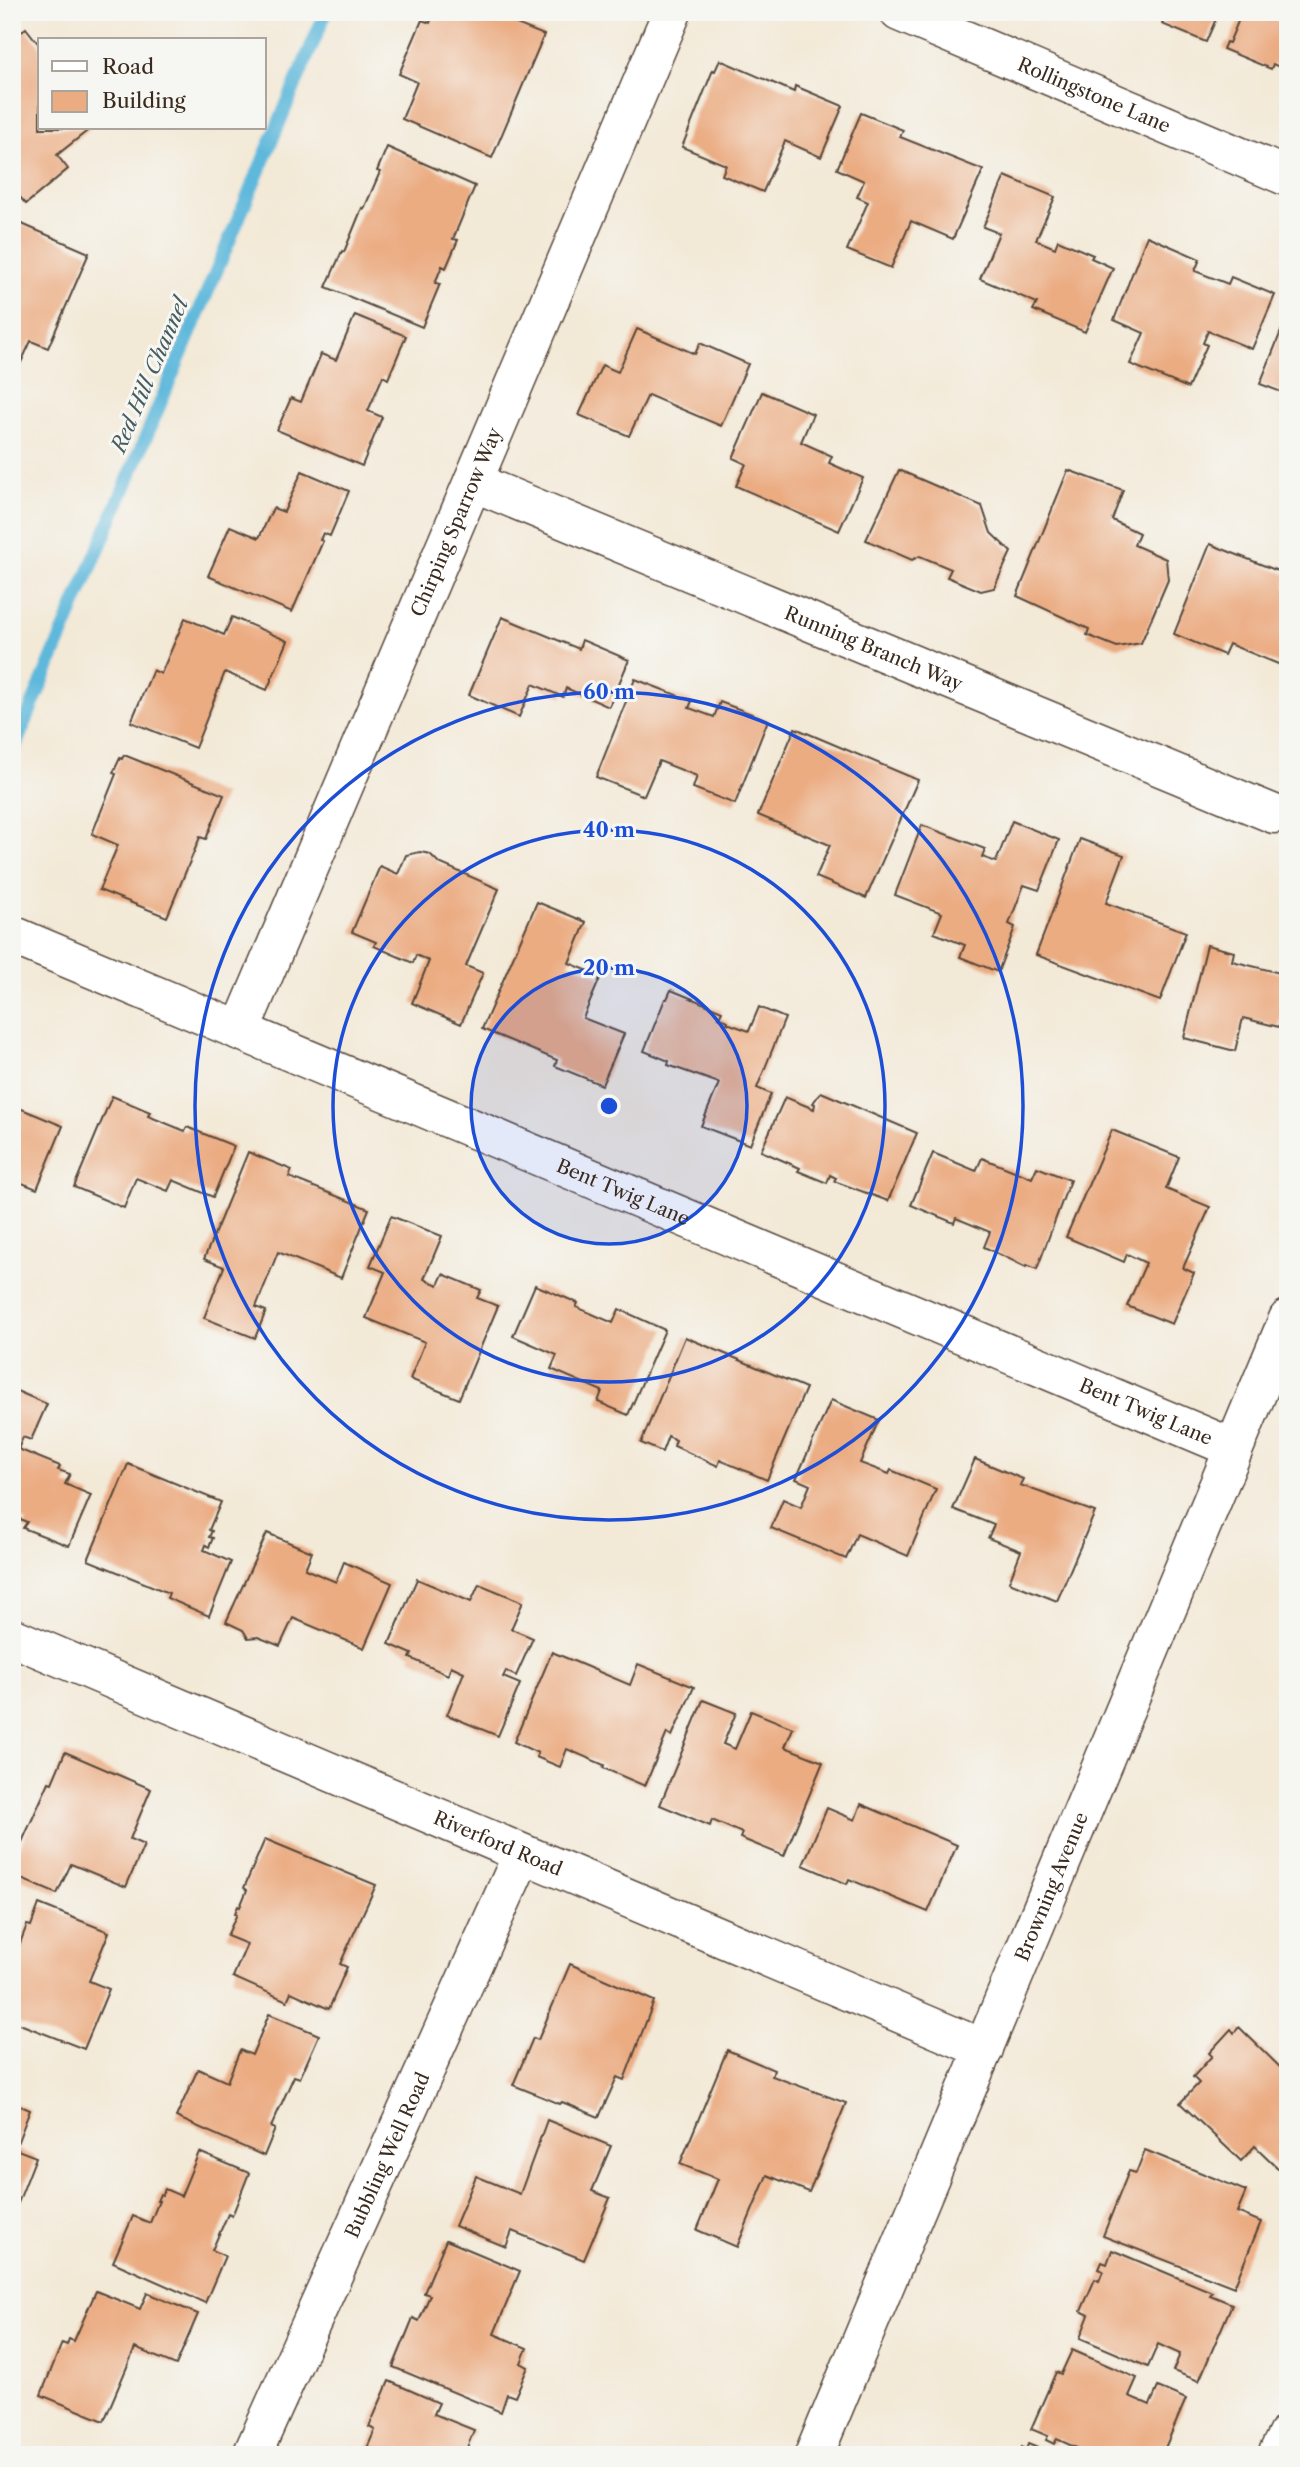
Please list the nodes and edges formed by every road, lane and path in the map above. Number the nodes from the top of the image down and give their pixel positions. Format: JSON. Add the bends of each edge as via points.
{"nodes":[{"id":1,"x":672,"y":12,"type":"edge"},
{"id":2,"x":899,"y":12,"type":"edge"},
{"id":3,"x":1288,"y":177,"type":"edge"},
{"id":4,"x":473,"y":482,"type":"junction"},
{"id":5,"x":1275,"y":814,"type":"dead end"},
{"id":6,"x":12,"y":935,"type":"edge"},
{"id":7,"x":240,"y":1031,"type":"junction"},
{"id":8,"x":1288,"y":1319,"type":"edge"},
{"id":9,"x":1233,"y":1448,"type":"junction"},
{"id":10,"x":12,"y":1637,"type":"edge"},
{"id":11,"x":522,"y":1855,"type":"junction"},
{"id":12,"x":984,"y":2049,"type":"junction"},
{"id":13,"x":1288,"y":2433,"type":"edge"},
{"id":14,"x":252,"y":2455,"type":"edge"},
{"id":15,"x":814,"y":2455,"type":"edge"},
{"id":16,"x":1277,"y":2455,"type":"edge"}],
"edges":[{"from":1,"to":4,"type":"street","name":"Chirping Sparrow Way"},
{"from":2,"to":3,"type":"street","name":"Rollingstone Lane"},
{"from":4,"to":5,"type":"street","name":"Running Branch Way"},
{"from":4,"to":7,"type":"street","name":"Chirping Sparrow Way"},
{"from":6,"to":7,"type":"street","name":"Bent Twig Lane"},
{"from":7,"to":9,"type":"street","name":"Bent Twig Lane"},
{"from":8,"to":9,"type":"street","name":"Browning Avenue"},
{"from":9,"to":12,"type":"street","name":"Browning Avenue"},
{"from":10,"to":11,"type":"street","name":"Riverford Road"},
{"from":11,"to":12,"type":"street","name":"Riverford Road"},
{"from":11,"to":14,"type":"street","name":"Bubbling Well Road"},
{"from":12,"to":15,"type":"street","name":"Browning Avenue"},
{"from":13,"to":16,"type":"street"}]}
